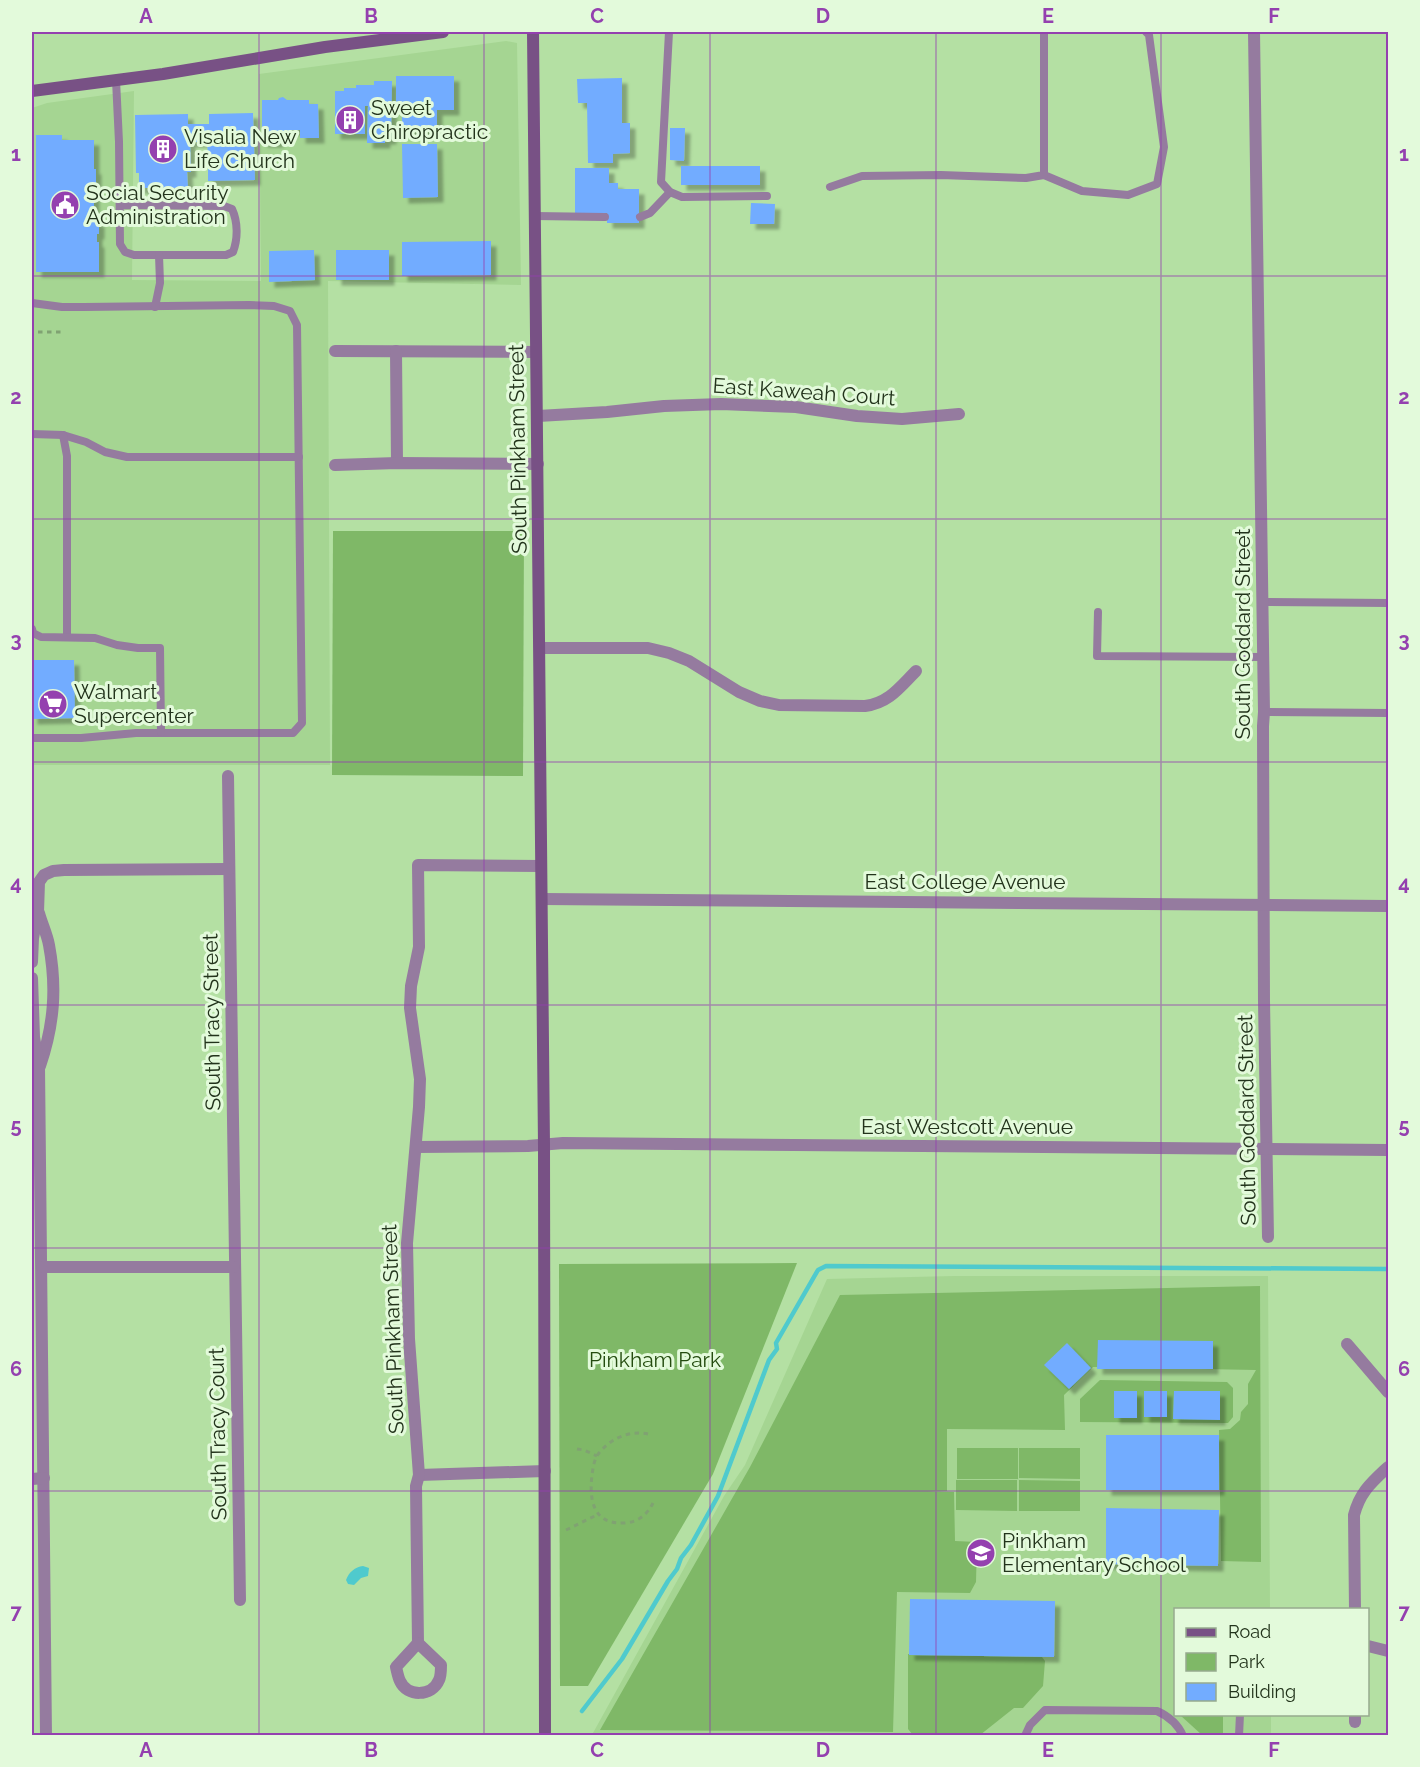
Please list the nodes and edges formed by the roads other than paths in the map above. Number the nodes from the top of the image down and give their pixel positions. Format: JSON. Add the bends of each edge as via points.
{"nodes":[{"id":1,"x":443,"y":32,"type":"edge"},
{"id":2,"x":533,"y":32,"type":"edge"},
{"id":3,"x":669,"y":32,"type":"edge"},
{"id":4,"x":1044,"y":32,"type":"edge"},
{"id":5,"x":1146,"y":32,"type":"edge"},
{"id":6,"x":1254,"y":32,"type":"edge"},
{"id":7,"x":116,"y":80,"type":"junction"},
{"id":8,"x":32,"y":91,"type":"edge"},
{"id":9,"x":1044,"y":175,"type":"junction"},
{"id":10,"x":830,"y":187,"type":"dead end"},
{"id":11,"x":670,"y":192,"type":"junction"},
{"id":12,"x":767,"y":196,"type":"dead end"},
{"id":13,"x":121,"y":205,"type":"junction"},
{"id":14,"x":535,"y":216,"type":"junction"},
{"id":15,"x":605,"y":217,"type":"dead end"},
{"id":16,"x":640,"y":217,"type":"dead end"},
{"id":17,"x":159,"y":255,"type":"junction"},
{"id":18,"x":32,"y":303,"type":"edge"},
{"id":19,"x":155,"y":306,"type":"junction"},
{"id":20,"x":335,"y":351,"type":"dead end"},
{"id":21,"x":396,"y":351,"type":"junction"},
{"id":22,"x":536,"y":352,"type":"junction"},
{"id":23,"x":959,"y":414,"type":"dead end"},
{"id":24,"x":538,"y":416,"type":"junction"},
{"id":25,"x":32,"y":434,"type":"edge"},
{"id":26,"x":63,"y":435,"type":"junction"},
{"id":27,"x":299,"y":457,"type":"junction"},
{"id":28,"x":397,"y":463,"type":"junction"},
{"id":29,"x":538,"y":464,"type":"junction"},
{"id":30,"x":335,"y":465,"type":"dead end"},
{"id":31,"x":1263,"y":602,"type":"junction"},
{"id":32,"x":1389,"y":603,"type":"edge"},
{"id":33,"x":1098,"y":612,"type":"dead end"},
{"id":34,"x":32,"y":629,"type":"edge"},
{"id":35,"x":67,"y":637,"type":"junction"},
{"id":36,"x":540,"y":648,"type":"junction"},
{"id":37,"x":1263,"y":657,"type":"junction"},
{"id":38,"x":916,"y":671,"type":"dead end"},
{"id":39,"x":1264,"y":712,"type":"junction"},
{"id":40,"x":1389,"y":713,"type":"edge"},
{"id":41,"x":161,"y":732,"type":"junction"},
{"id":42,"x":32,"y":738,"type":"edge"},
{"id":43,"x":228,"y":776,"type":"dead end"},
{"id":44,"x":541,"y":866,"type":"junction"},
{"id":45,"x":229,"y":868,"type":"junction"},
{"id":46,"x":542,"y":898,"type":"junction"},
{"id":47,"x":1264,"y":904,"type":"junction"},
{"id":48,"x":1389,"y":906,"type":"edge"},
{"id":49,"x":38,"y":912,"type":"junction"},
{"id":50,"x":32,"y":962,"type":"edge"},
{"id":51,"x":32,"y":978,"type":"edge"},
{"id":52,"x":35,"y":1068,"type":"edge"},
{"id":53,"x":544,"y":1144,"type":"junction"},
{"id":54,"x":416,"y":1147,"type":"junction"},
{"id":55,"x":1267,"y":1149,"type":"junction"},
{"id":56,"x":1389,"y":1150,"type":"edge"},
{"id":57,"x":1268,"y":1237,"type":"dead end"},
{"id":58,"x":42,"y":1267,"type":"junction"},
{"id":59,"x":234,"y":1267,"type":"junction"},
{"id":60,"x":1347,"y":1344,"type":"dead end"},
{"id":61,"x":1389,"y":1392,"type":"edge"},
{"id":62,"x":1389,"y":1467,"type":"edge"},
{"id":63,"x":545,"y":1471,"type":"junction"},
{"id":64,"x":419,"y":1475,"type":"junction"},
{"id":65,"x":38,"y":1478,"type":"edge"},
{"id":66,"x":240,"y":1600,"type":"dead end"},
{"id":67,"x":1355,"y":1608,"type":"edge"},
{"id":68,"x":418,"y":1643,"type":"dead end"},
{"id":69,"x":1369,"y":1646,"type":"edge"},
{"id":70,"x":1389,"y":1651,"type":"edge"},
{"id":71,"x":1239,"y":1716,"type":"edge"},
{"id":72,"x":46,"y":1736,"type":"edge"},
{"id":73,"x":545,"y":1736,"type":"edge"},
{"id":74,"x":1025,"y":1736,"type":"edge"},
{"id":75,"x":1183,"y":1736,"type":"edge"},
{"id":76,"x":1239,"y":1736,"type":"edge"}],
"edges":[{"from":1,"to":7,"type":"street"},
{"from":2,"to":14,"type":"street","name":"South Pinkham Street"},
{"from":3,"to":11,"type":"lane","via":[[661,182]]},
{"from":4,"to":9,"type":"lane"},
{"from":5,"to":9,"type":"lane","via":[[1164,147],[1157,184],[1128,195],[1082,191]]},
{"from":6,"to":31,"type":"street","name":"South Goddard Street"},
{"from":7,"to":8,"type":"street"},
{"from":7,"to":13,"type":"lane"},
{"from":9,"to":10,"type":"lane","via":[[862,177]]},
{"from":11,"to":12,"type":"lane","via":[[682,197]]},
{"from":11,"to":16,"type":"lane","via":[[650,213]]},
{"from":13,"to":17,"type":"lane","via":[[120,244],[125,252]]},
{"from":13,"to":17,"type":"lane","via":[[232,209],[236,218],[233,252]]},
{"from":14,"to":15,"type":"lane"},
{"from":14,"to":22,"type":"street","name":"South Pinkham Street"},
{"from":17,"to":19,"type":"lane","via":[[160,283]]},
{"from":18,"to":19,"type":"lane","via":[[62,307]]},
{"from":19,"to":27,"type":"lane","via":[[249,305],[290,311],[297,325]]},
{"from":20,"to":21,"type":"street"},
{"from":21,"to":22,"type":"street"},
{"from":21,"to":28,"type":"street"},
{"from":22,"to":24,"type":"street","name":"South Pinkham Street"},
{"from":23,"to":24,"type":"street","name":"East Kaweah Court","via":[[902,419],[796,407],[721,404]]},
{"from":24,"to":29,"type":"street","name":"South Pinkham Street"},
{"from":25,"to":26,"type":"lane"},
{"from":26,"to":27,"type":"lane","via":[[128,457]]},
{"from":26,"to":35,"type":"lane","via":[[67,456]]},
{"from":27,"to":41,"type":"lane","via":[[302,723],[293,733]]},
{"from":28,"to":29,"type":"street"},
{"from":28,"to":30,"type":"street"},
{"from":29,"to":36,"type":"street","name":"South Pinkham Street"},
{"from":31,"to":32,"type":"lane"},
{"from":31,"to":37,"type":"street","name":"South Goddard Street"},
{"from":33,"to":37,"type":"lane","via":[[1097,656]]},
{"from":34,"to":35,"type":"lane","via":[[41,637]]},
{"from":35,"to":41,"type":"lane","via":[[160,648]]},
{"from":36,"to":38,"type":"street","via":[[648,648],[669,653],[739,692],[779,705],[877,705]]},
{"from":36,"to":44,"type":"street","name":"South Pinkham Street"},
{"from":37,"to":39,"type":"street","name":"South Goddard Street"},
{"from":39,"to":40,"type":"lane"},
{"from":39,"to":47,"type":"street","name":"South Goddard Street"},
{"from":41,"to":42,"type":"lane"},
{"from":43,"to":45,"type":"street","name":"South Tracy Street"},
{"from":44,"to":46,"type":"street","name":"South Pinkham Street"},
{"from":44,"to":54,"type":"street","name":"South Pinkham Street","via":[[418,865],[419,947],[410,1008],[420,1079]]},
{"from":45,"to":49,"type":"street","via":[[53,871],[39,882]]},
{"from":45,"to":59,"type":"street","name":"South Tracy Street"},
{"from":46,"to":47,"type":"street","name":"East College Avenue"},
{"from":46,"to":53,"type":"street","name":"South Pinkham Street"},
{"from":47,"to":48,"type":"street","name":"East College Avenue"},
{"from":47,"to":55,"type":"street","name":"South Goddard Street"},
{"from":49,"to":50,"type":"street"},
{"from":49,"to":52,"type":"street","via":[[49,944],[53,1019]]},
{"from":51,"to":52,"type":"street"},
{"from":52,"to":58,"type":"street"},
{"from":53,"to":54,"type":"street"},
{"from":53,"to":55,"type":"street","name":"East Westcott Avenue"},
{"from":53,"to":63,"type":"street","name":"South Pinkham Street"},
{"from":54,"to":64,"type":"street","name":"South Pinkham Street","via":[[407,1243]]},
{"from":55,"to":56,"type":"street","name":"East Westcott Avenue"},
{"from":55,"to":57,"type":"street","name":"South Goddard Street"},
{"from":58,"to":59,"type":"street"},
{"from":58,"to":65,"type":"street"},
{"from":59,"to":66,"type":"street","name":"South Tracy Court"},
{"from":60,"to":61,"type":"street"},
{"from":62,"to":67,"type":"street","via":[[1368,1485],[1354,1515]]},
{"from":63,"to":64,"type":"street"},
{"from":63,"to":73,"type":"street","name":"South Pinkham Street"},
{"from":64,"to":68,"type":"street","name":"South Pinkham Street"},
{"from":65,"to":72,"type":"street"},
{"from":69,"to":70,"type":"street"},
{"from":71,"to":76,"type":"lane"},
{"from":74,"to":75,"type":"lane","via":[[1045,1710],[1157,1711],[1170,1719]]}]}
